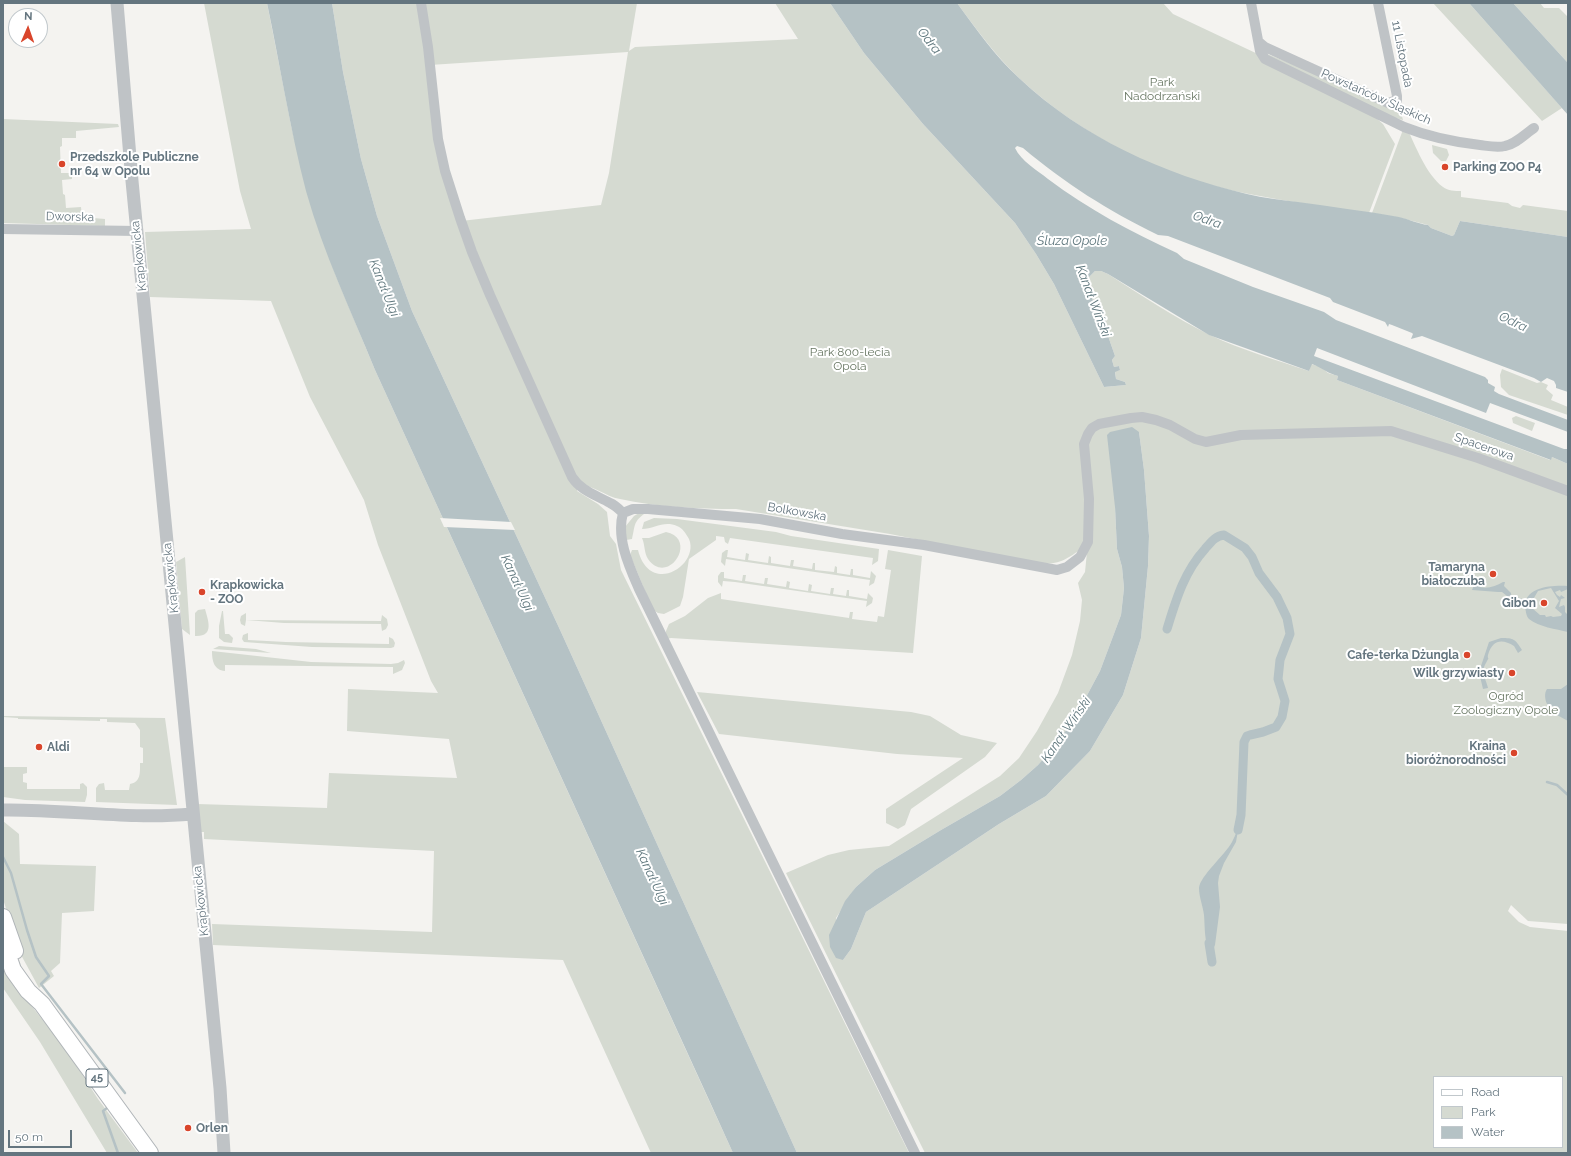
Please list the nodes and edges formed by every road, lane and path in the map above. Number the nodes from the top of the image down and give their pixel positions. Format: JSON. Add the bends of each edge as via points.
{"nodes":[{"id":1,"x":117,"y":3,"type":"edge"},
{"id":2,"x":421,"y":3,"type":"edge"},
{"id":3,"x":1251,"y":3,"type":"edge"},
{"id":4,"x":1378,"y":3,"type":"edge"},
{"id":5,"x":1259,"y":42,"type":"junction"},
{"id":6,"x":1534,"y":128,"type":"dead end"},
{"id":7,"x":3,"y":228,"type":"edge"},
{"id":8,"x":137,"y":231,"type":"junction"},
{"id":9,"x":1568,"y":491,"type":"edge"},
{"id":10,"x":623,"y":513,"type":"junction"},
{"id":11,"x":1080,"y":556,"type":"joint"},
{"id":12,"x":3,"y":804,"type":"edge"},
{"id":13,"x":35,"y":809,"type":"junction"},
{"id":14,"x":3,"y":810,"type":"edge"},
{"id":15,"x":192,"y":814,"type":"junction"},
{"id":16,"x":3,"y":917,"type":"edge"},
{"id":17,"x":3,"y":941,"type":"edge"},
{"id":18,"x":42,"y":1004,"type":"junction"},
{"id":19,"x":150,"y":1153,"type":"edge"},
{"id":20,"x":224,"y":1153,"type":"edge"},
{"id":21,"x":915,"y":1153,"type":"edge"}],
"edges":[{"from":1,"to":8,"type":"street","name":"Krapkowicka"},
{"from":2,"to":10,"type":"street","via":[[438,139],[445,171],[472,252],[572,477],[577,485]]},
{"from":3,"to":5,"type":"street","name":"Powstańców Śląskich"},
{"from":4,"to":5,"type":"street","name":"11 Listopada","via":[[1397,96],[1397,100],[1388,103]]},
{"from":5,"to":6,"type":"street","name":"Powstańców Śląskich","via":[[1261,53],[1270,62],[1397,124],[1424,134],[1466,144],[1501,147],[1511,144]]},
{"from":7,"to":8,"type":"street","name":"Dworska"},
{"from":8,"to":15,"type":"street","name":"Krapkowicka"},
{"from":9,"to":11,"type":"street","name":"Spacerowa","via":[[1478,458],[1391,431],[1241,435],[1206,442],[1156,420],[1142,417],[1099,424],[1092,428],[1084,444],[1090,529],[1088,542]]},
{"from":10,"to":11,"type":"street","name":"Bolkowska","via":[[648,509],[760,519],[924,545],[1057,570]]},
{"from":10,"to":21,"type":"street","via":[[620,522],[628,564],[655,625]]},
{"from":12,"to":13,"type":"street"},
{"from":13,"to":14,"type":"street"},
{"from":13,"to":15,"type":"street","via":[[144,816]]},
{"from":15,"to":20,"type":"street","name":"Krapkowicka","via":[[220,1088]]},
{"from":16,"to":18,"type":"main road","number":"45","via":[[20,965]]},
{"from":17,"to":18,"type":"main road","number":"45","via":[[13,970],[28,991]]},
{"from":18,"to":19,"type":"main road","number":"45"}]}
